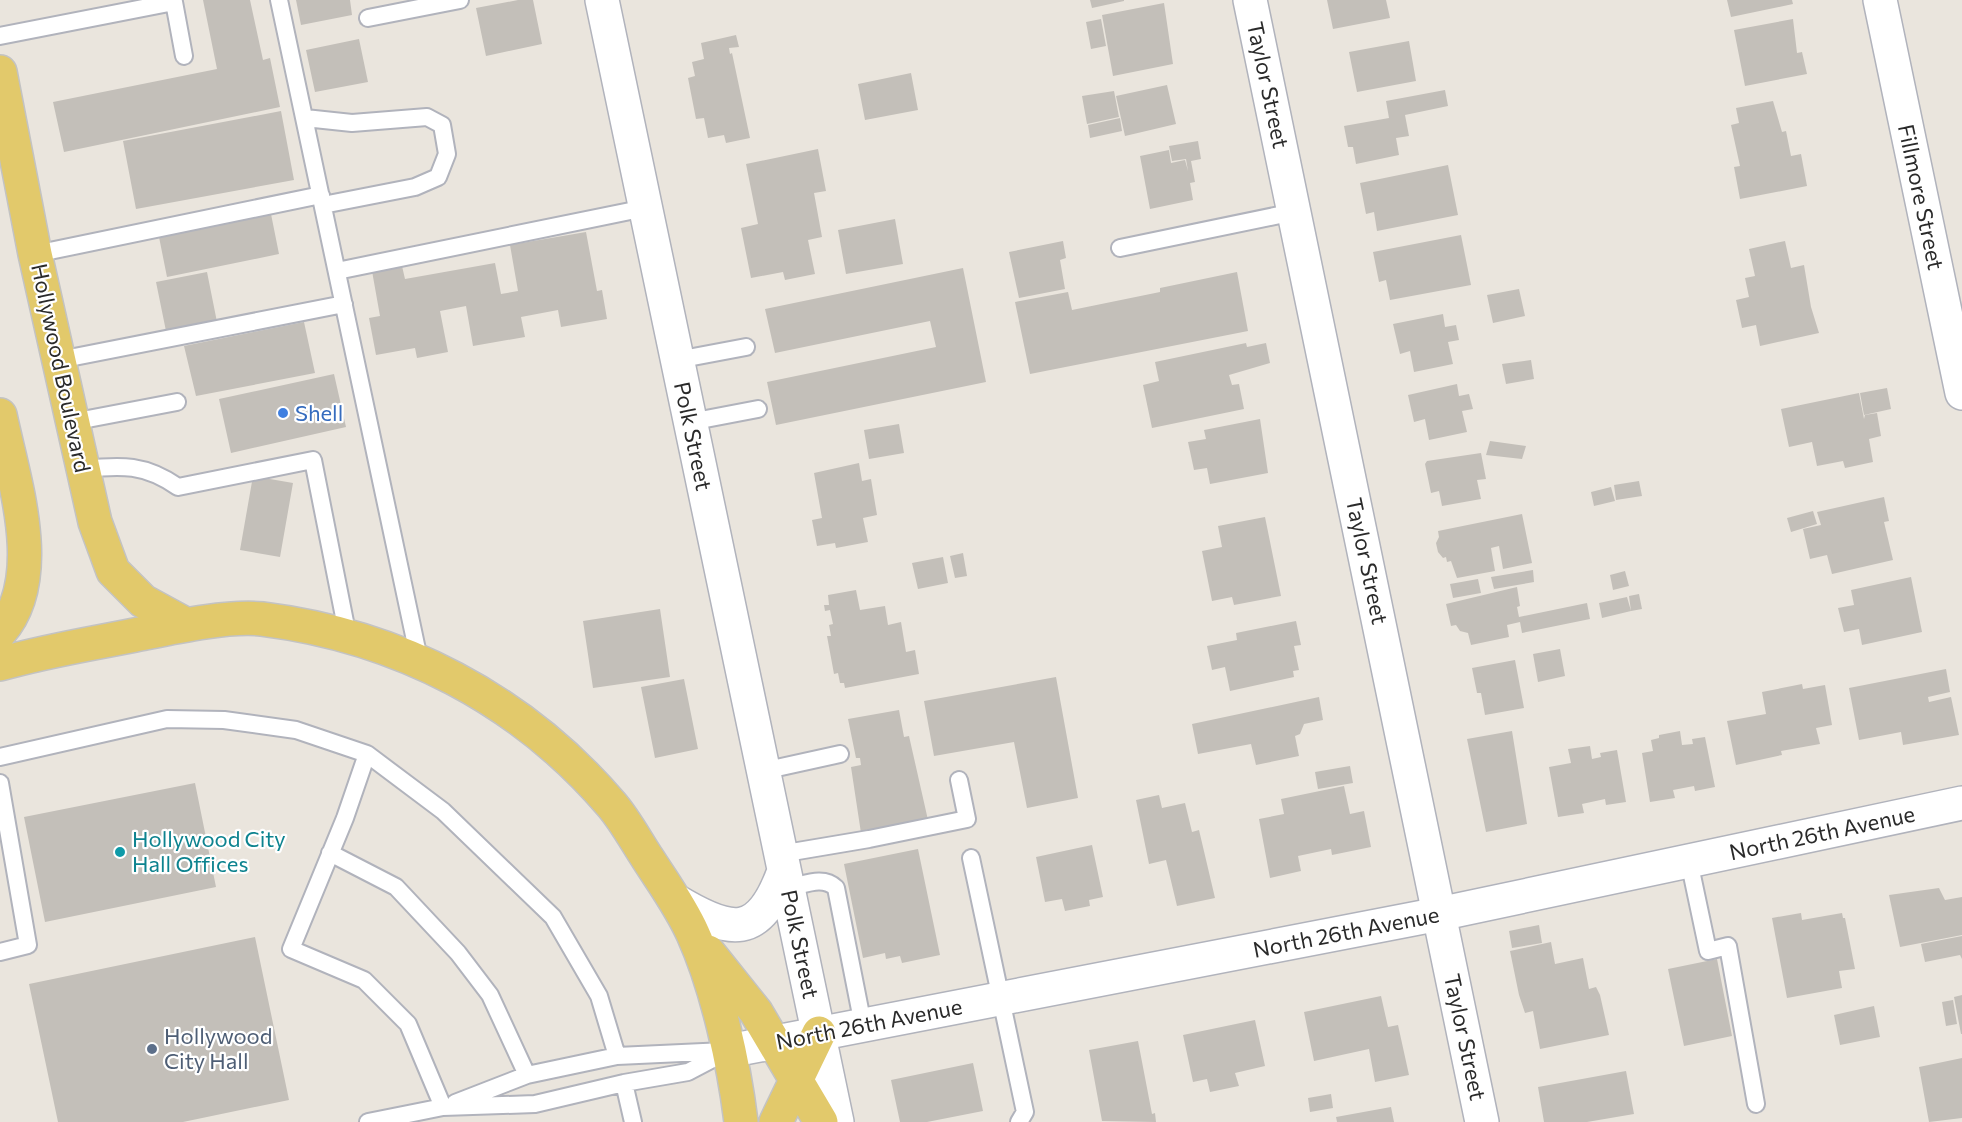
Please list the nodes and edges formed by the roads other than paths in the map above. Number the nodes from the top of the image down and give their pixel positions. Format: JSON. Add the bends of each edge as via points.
{"nodes":[{"id":1,"x":279,"y":0,"type":"edge"},
{"id":2,"x":460,"y":0,"type":"edge"},
{"id":3,"x":602,"y":0,"type":"edge"},
{"id":4,"x":1250,"y":0,"type":"edge"},
{"id":5,"x":1880,"y":0,"type":"edge"},
{"id":6,"x":368,"y":18,"type":"dead end"},
{"id":7,"x":0,"y":36,"type":"edge"},
{"id":8,"x":184,"y":56,"type":"dead end"},
{"id":9,"x":0,"y":72,"type":"edge"},
{"id":10,"x":305,"y":118,"type":"junction"},
{"id":11,"x":322,"y":200,"type":"junction"},
{"id":12,"x":0,"y":203,"type":"edge"},
{"id":13,"x":645,"y":208,"type":"junction"},
{"id":14,"x":1294,"y":212,"type":"junction"},
{"id":15,"x":34,"y":248,"type":"junction"},
{"id":16,"x":1120,"y":248,"type":"dead end"},
{"id":17,"x":337,"y":271,"type":"junction"},
{"id":18,"x":344,"y":304,"type":"junction"},
{"id":19,"x":746,"y":347,"type":"dead end"},
{"id":20,"x":59,"y":360,"type":"junction"},
{"id":21,"x":677,"y":360,"type":"junction"},
{"id":22,"x":1962,"y":393,"type":"edge"},
{"id":23,"x":177,"y":402,"type":"dead end"},
{"id":24,"x":758,"y":409,"type":"dead end"},
{"id":25,"x":0,"y":415,"type":"edge"},
{"id":26,"x":72,"y":422,"type":"junction"},
{"id":27,"x":690,"y":422,"type":"junction"},
{"id":28,"x":83,"y":469,"type":"junction"},
{"id":29,"x":187,"y":625,"type":"junction"},
{"id":30,"x":0,"y":632,"type":"edge"},
{"id":31,"x":348,"y":637,"type":"junction"},
{"id":32,"x":419,"y":659,"type":"junction"},
{"id":33,"x":0,"y":663,"type":"edge"},
{"id":34,"x":366,"y":754,"type":"junction"},
{"id":35,"x":840,"y":754,"type":"dead end"},
{"id":36,"x":0,"y":757,"type":"edge"},
{"id":37,"x":763,"y":771,"type":"junction"},
{"id":38,"x":959,"y":780,"type":"dead end"},
{"id":39,"x":0,"y":783,"type":"edge"},
{"id":40,"x":1962,"y":803,"type":"edge"},
{"id":41,"x":330,"y":853,"type":"junction"},
{"id":42,"x":971,"y":858,"type":"dead end"},
{"id":43,"x":1689,"y":861,"type":"junction"},
{"id":44,"x":784,"y":871,"type":"junction"},
{"id":45,"x":676,"y":901,"type":"junction"},
{"id":46,"x":1439,"y":914,"type":"junction"},
{"id":47,"x":694,"y":935,"type":"junction"},
{"id":48,"x":0,"y":952,"type":"edge"},
{"id":49,"x":1002,"y":998,"type":"junction"},
{"id":50,"x":863,"y":1025,"type":"junction"},
{"id":51,"x":819,"y":1033,"type":"junction"},
{"id":52,"x":776,"y":1042,"type":"junction"},
{"id":53,"x":728,"y":1051,"type":"junction"},
{"id":54,"x":617,"y":1056,"type":"junction"},
{"id":55,"x":527,"y":1075,"type":"junction"},
{"id":56,"x":796,"y":1078,"type":"junction"},
{"id":57,"x":624,"y":1083,"type":"junction"},
{"id":58,"x":1756,"y":1104,"type":"dead end"},
{"id":59,"x":443,"y":1107,"type":"junction"},
{"id":60,"x":368,"y":1122,"type":"edge"},
{"id":61,"x":633,"y":1122,"type":"edge"},
{"id":62,"x":741,"y":1122,"type":"edge"},
{"id":63,"x":776,"y":1122,"type":"edge"},
{"id":64,"x":821,"y":1122,"type":"edge"},
{"id":65,"x":837,"y":1122,"type":"edge"},
{"id":66,"x":1019,"y":1122,"type":"edge"},
{"id":67,"x":1482,"y":1122,"type":"edge"}],
"edges":[{"from":1,"to":10,"type":"lane"},
{"from":2,"to":6,"type":"lane"},
{"from":3,"to":13,"type":"street","name":"Polk Street"},
{"from":4,"to":14,"type":"street","name":"Taylor Street"},
{"from":5,"to":22,"type":"street","name":"Fillmore Street"},
{"from":7,"to":8,"type":"lane","via":[[174,2]]},
{"from":9,"to":15,"type":"main road","name":"Hollywood Boulevard"},
{"from":10,"to":11,"type":"lane"},
{"from":10,"to":11,"type":"lane","via":[[352,123],[427,117],[442,125],[447,154],[438,177],[415,187]]},
{"from":11,"to":15,"type":"lane"},
{"from":11,"to":17,"type":"lane"},
{"from":12,"to":15,"type":"main road"},
{"from":13,"to":17,"type":"lane"},
{"from":13,"to":21,"type":"street","name":"Polk Street"},
{"from":14,"to":16,"type":"lane"},
{"from":14,"to":46,"type":"street","name":"Taylor Street"},
{"from":15,"to":20,"type":"main road","name":"Hollywood Boulevard"},
{"from":17,"to":18,"type":"lane"},
{"from":18,"to":20,"type":"lane"},
{"from":18,"to":32,"type":"lane"},
{"from":19,"to":21,"type":"lane"},
{"from":20,"to":26,"type":"main road","name":"Hollywood Boulevard"},
{"from":21,"to":27,"type":"street","name":"Polk Street"},
{"from":23,"to":26,"type":"lane"},
{"from":24,"to":27,"type":"lane"},
{"from":25,"to":30,"type":"main road","via":[[26,542],[23,585]]},
{"from":26,"to":28,"type":"main road","name":"Hollywood Boulevard"},
{"from":27,"to":37,"type":"street","name":"Polk Street"},
{"from":28,"to":29,"type":"main road","name":"Hollywood Boulevard","via":[[95,522],[113,571],[143,601]]},
{"from":28,"to":31,"type":"lane","via":[[135,468],[158,473],[178,487],[313,460]]},
{"from":29,"to":31,"type":"main road","via":[[260,619]]},
{"from":29,"to":33,"type":"main road"},
{"from":31,"to":32,"type":"main road"},
{"from":32,"to":45,"type":"main road","via":[[517,716],[569,760],[613,806]]},
{"from":34,"to":36,"type":"lane","via":[[296,730],[224,720],[167,718]]},
{"from":34,"to":41,"type":"lane"},
{"from":34,"to":54,"type":"lane","via":[[443,811],[552,917],[599,996]]},
{"from":35,"to":37,"type":"lane"},
{"from":37,"to":44,"type":"street","name":"Polk Street"},
{"from":38,"to":44,"type":"lane","via":[[967,819],[869,839]]},
{"from":39,"to":48,"type":"lane","via":[[28,945]]},
{"from":40,"to":43,"type":"street","name":"North 26th Avenue"},
{"from":41,"to":55,"type":"lane","via":[[396,887],[458,953],[490,994]]},
{"from":41,"to":59,"type":"lane","via":[[291,949],[364,980],[408,1024]]},
{"from":42,"to":49,"type":"lane"},
{"from":43,"to":46,"type":"street","name":"North 26th Avenue"},
{"from":43,"to":58,"type":"lane","via":[[1708,951],[1728,946]]},
{"from":44,"to":45,"type":"street","name":"Polk Street","via":[[774,898],[752,921],[731,926],[710,921]]},
{"from":44,"to":50,"type":"lane","via":[[830,882],[836,888]]},
{"from":44,"to":51,"type":"street","name":"Polk Street"},
{"from":45,"to":47,"type":"main road"},
{"from":46,"to":49,"type":"street","name":"North 26th Avenue"},
{"from":46,"to":67,"type":"street","name":"Taylor Street"},
{"from":47,"to":52,"type":"main road"},
{"from":47,"to":53,"type":"main road"},
{"from":49,"to":50,"type":"street","name":"North 26th Avenue"},
{"from":49,"to":66,"type":"lane","via":[[1025,1112]]},
{"from":50,"to":51,"type":"street","name":"North 26th Avenue"},
{"from":51,"to":52,"type":"street","name":"North 26th Avenue"},
{"from":51,"to":56,"type":"main road"},
{"from":51,"to":65,"type":"street","name":"Polk Street"},
{"from":52,"to":53,"type":"street","name":"North 26th Avenue"},
{"from":52,"to":56,"type":"main road"},
{"from":53,"to":54,"type":"lane","name":"North 26th Avenue"},
{"from":53,"to":57,"type":"lane","name":"North 26th Avenue","via":[[688,1072]]},
{"from":53,"to":62,"type":"main road"},
{"from":54,"to":55,"type":"lane","name":"North 26th Avenue"},
{"from":55,"to":59,"type":"lane","name":"North 26th Avenue"},
{"from":56,"to":63,"type":"main road"},
{"from":56,"to":64,"type":"main road"},
{"from":57,"to":59,"type":"lane","name":"North 26th Avenue","via":[[535,1104]]},
{"from":57,"to":61,"type":"lane"},
{"from":59,"to":60,"type":"lane","name":"North 26th Avenue"}]}
